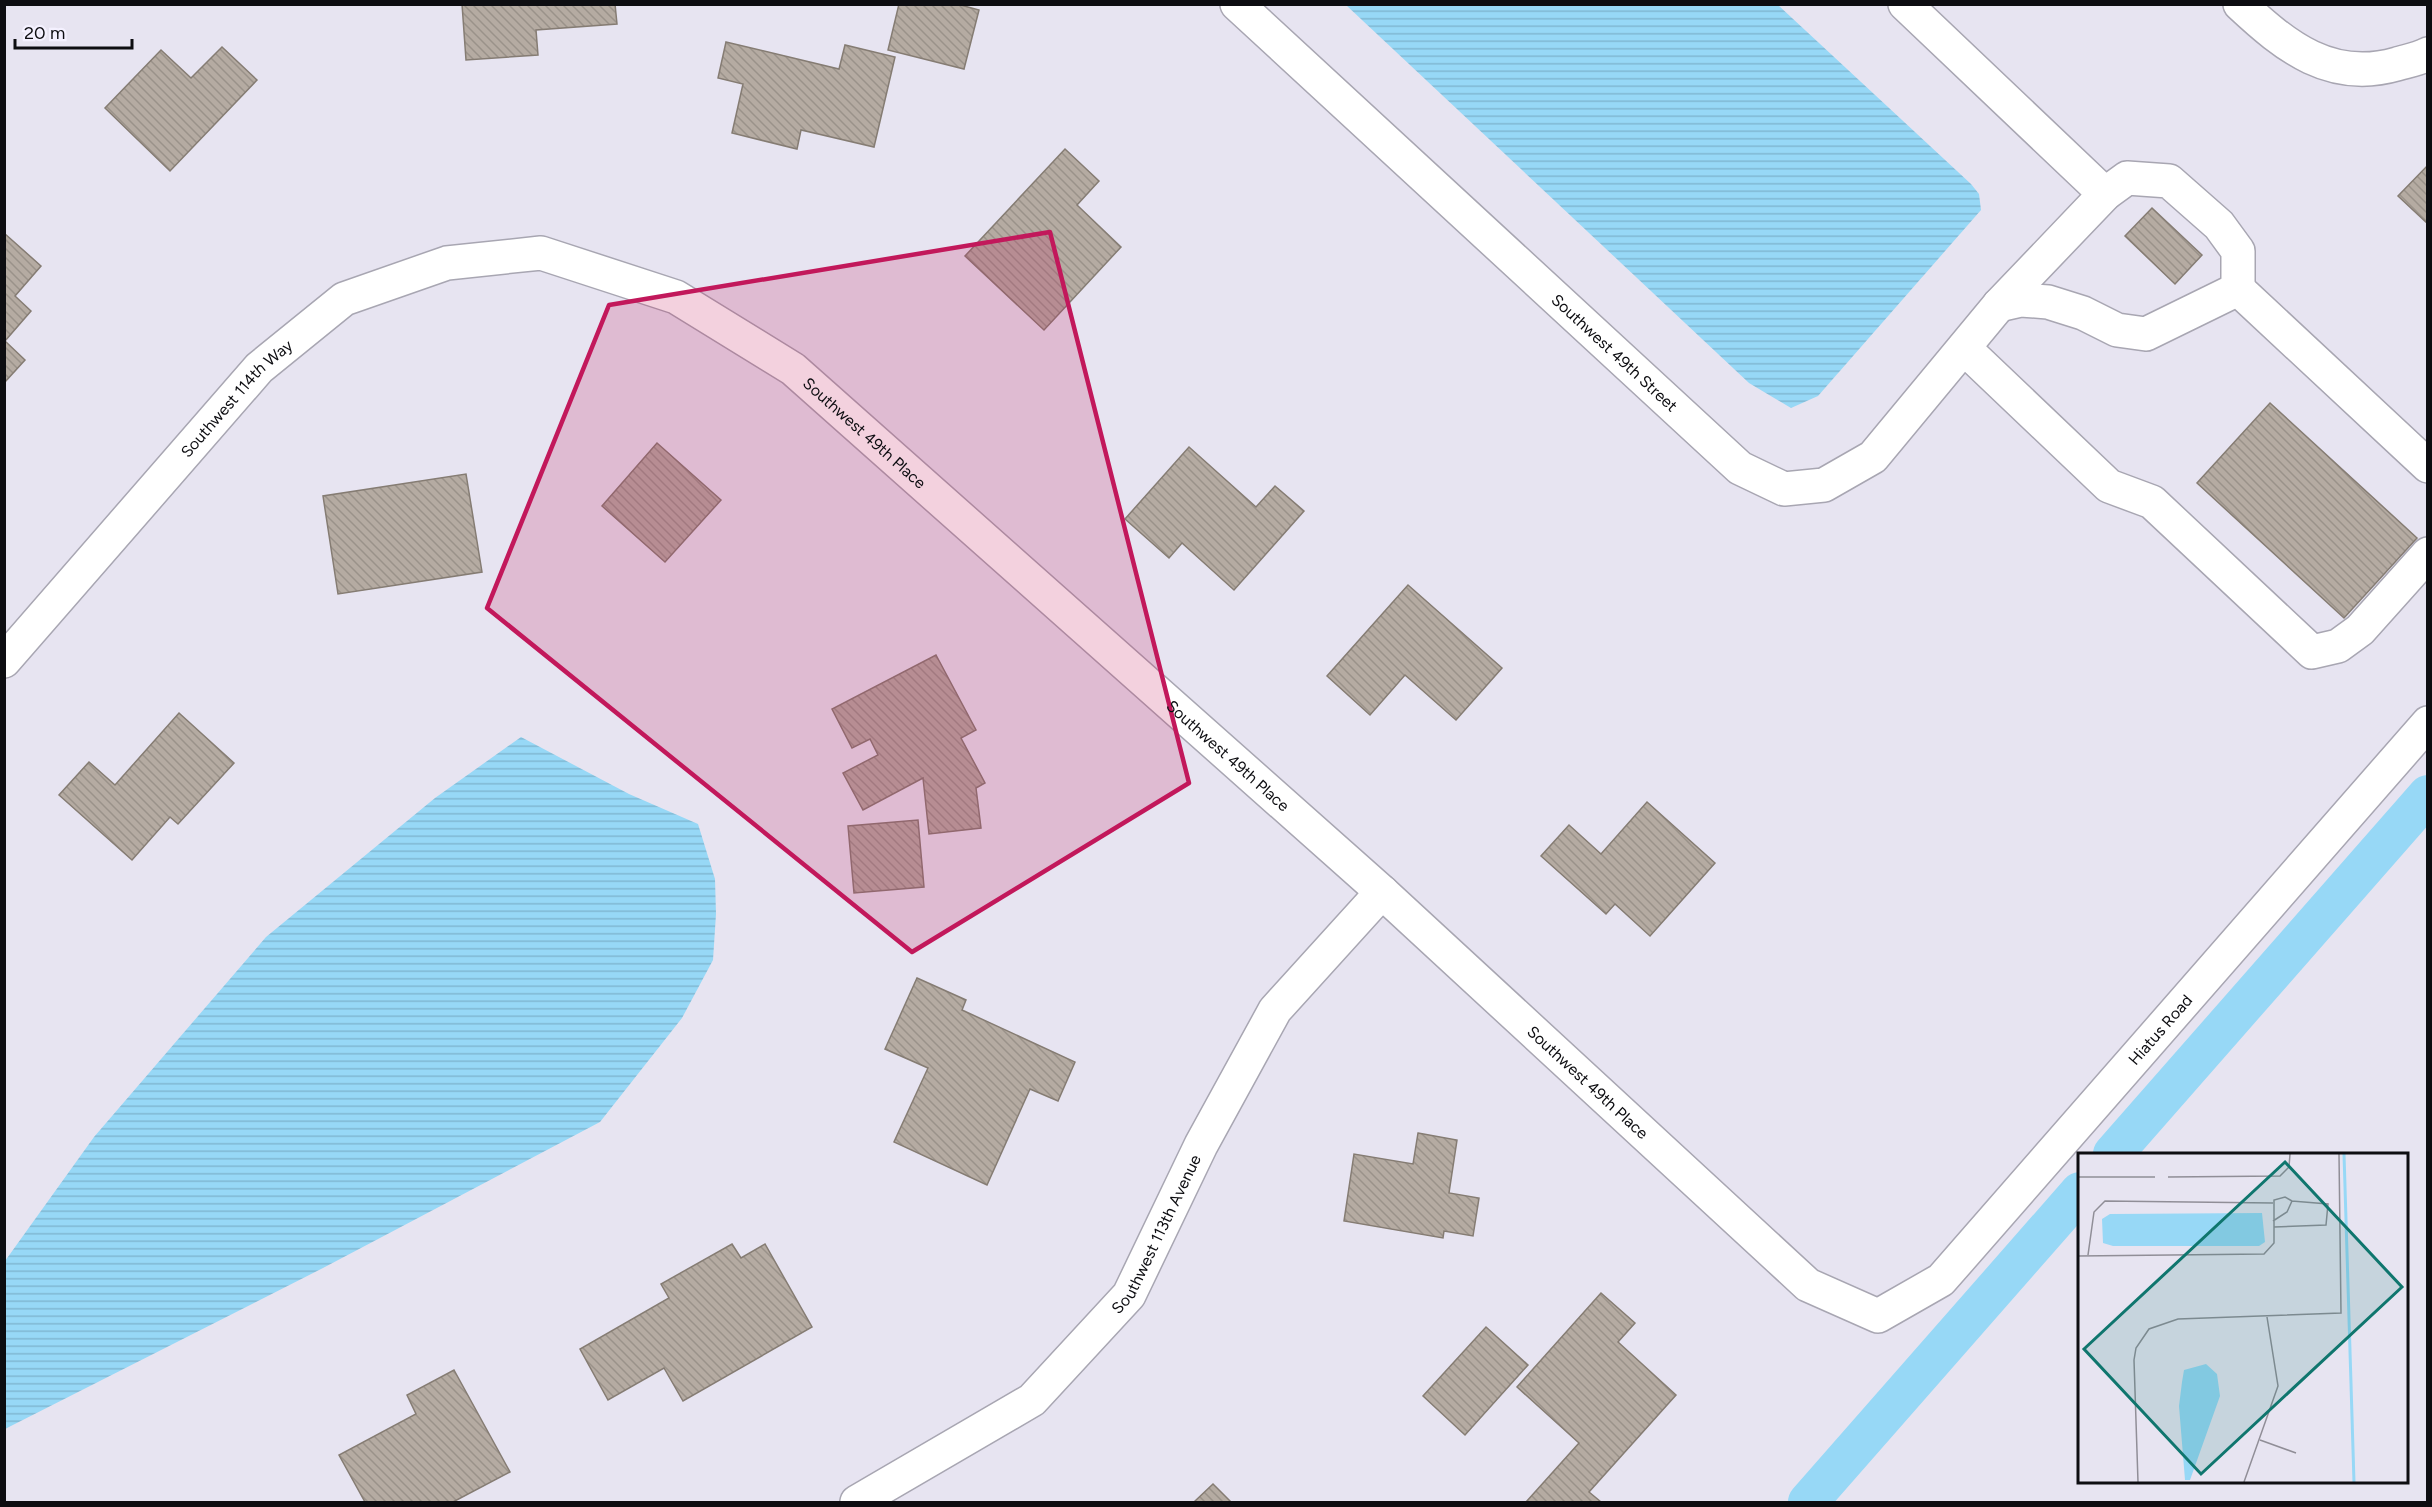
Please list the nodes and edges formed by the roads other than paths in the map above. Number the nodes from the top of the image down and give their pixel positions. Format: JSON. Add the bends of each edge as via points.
{"nodes":[{"id":1,"x":1237,"y":4,"type":"edge"},
{"id":2,"x":1905,"y":4,"type":"edge"},
{"id":3,"x":2240,"y":4,"type":"edge"},
{"id":4,"x":2427,"y":54,"type":"edge"},
{"id":5,"x":2105,"y":194,"type":"junction"},
{"id":6,"x":542,"y":253,"type":"joint"},
{"id":7,"x":2238,"y":289,"type":"junction"},
{"id":8,"x":1999,"y":305,"type":"junction"},
{"id":9,"x":1964,"y":348,"type":"junction"},
{"id":10,"x":2427,"y":466,"type":"edge"},
{"id":11,"x":2427,"y":554,"type":"edge"},
{"id":12,"x":4,"y":661,"type":"edge"},
{"id":13,"x":2427,"y":723,"type":"edge"},
{"id":14,"x":1382,"y":892,"type":"junction"},
{"id":15,"x":1878,"y":1316,"type":"joint"},
{"id":16,"x":857,"y":1503,"type":"edge"}],
"edges":[{"from":1,"to":9,"type":"street","name":"Southwest 49th Street","via":[[1740,468],[1784,489],[1824,485],[1874,457]]},
{"from":2,"to":5,"type":"street"},
{"from":3,"to":4,"type":"street","via":[[2266,28],[2313,59],[2347,70],[2383,68]]},
{"from":5,"to":7,"type":"street","name":"Southwest 49th Street","via":[[2127,178],[2169,181],[2219,225],[2238,251]]},
{"from":5,"to":8,"type":"street","name":"Southwest 49th Street"},
{"from":6,"to":12,"type":"street","name":"Southwest 114th Way","via":[[447,262],[344,299],[259,368]]},
{"from":6,"to":14,"type":"street","name":"Southwest 49th Place","via":[[676,297],[793,369]]},
{"from":7,"to":8,"type":"street","via":[[2146,334],[2118,330],[2048,302],[2021,300]]},
{"from":7,"to":10,"type":"street"},
{"from":8,"to":9,"type":"street","name":"Southwest 49th Street"},
{"from":9,"to":11,"type":"street","via":[[2109,486],[2152,502],[2312,652],[2338,646],[2360,630]]},
{"from":13,"to":15,"type":"street","name":"Hiatus Road","via":[[1941,1280]]},
{"from":14,"to":15,"type":"street","name":"Southwest 49th Place","via":[[1808,1285]]},
{"from":14,"to":16,"type":"street","name":"Southwest 113th Avenue","via":[[1275,1010],[1201,1145],[1129,1295],[1032,1400]]}]}
